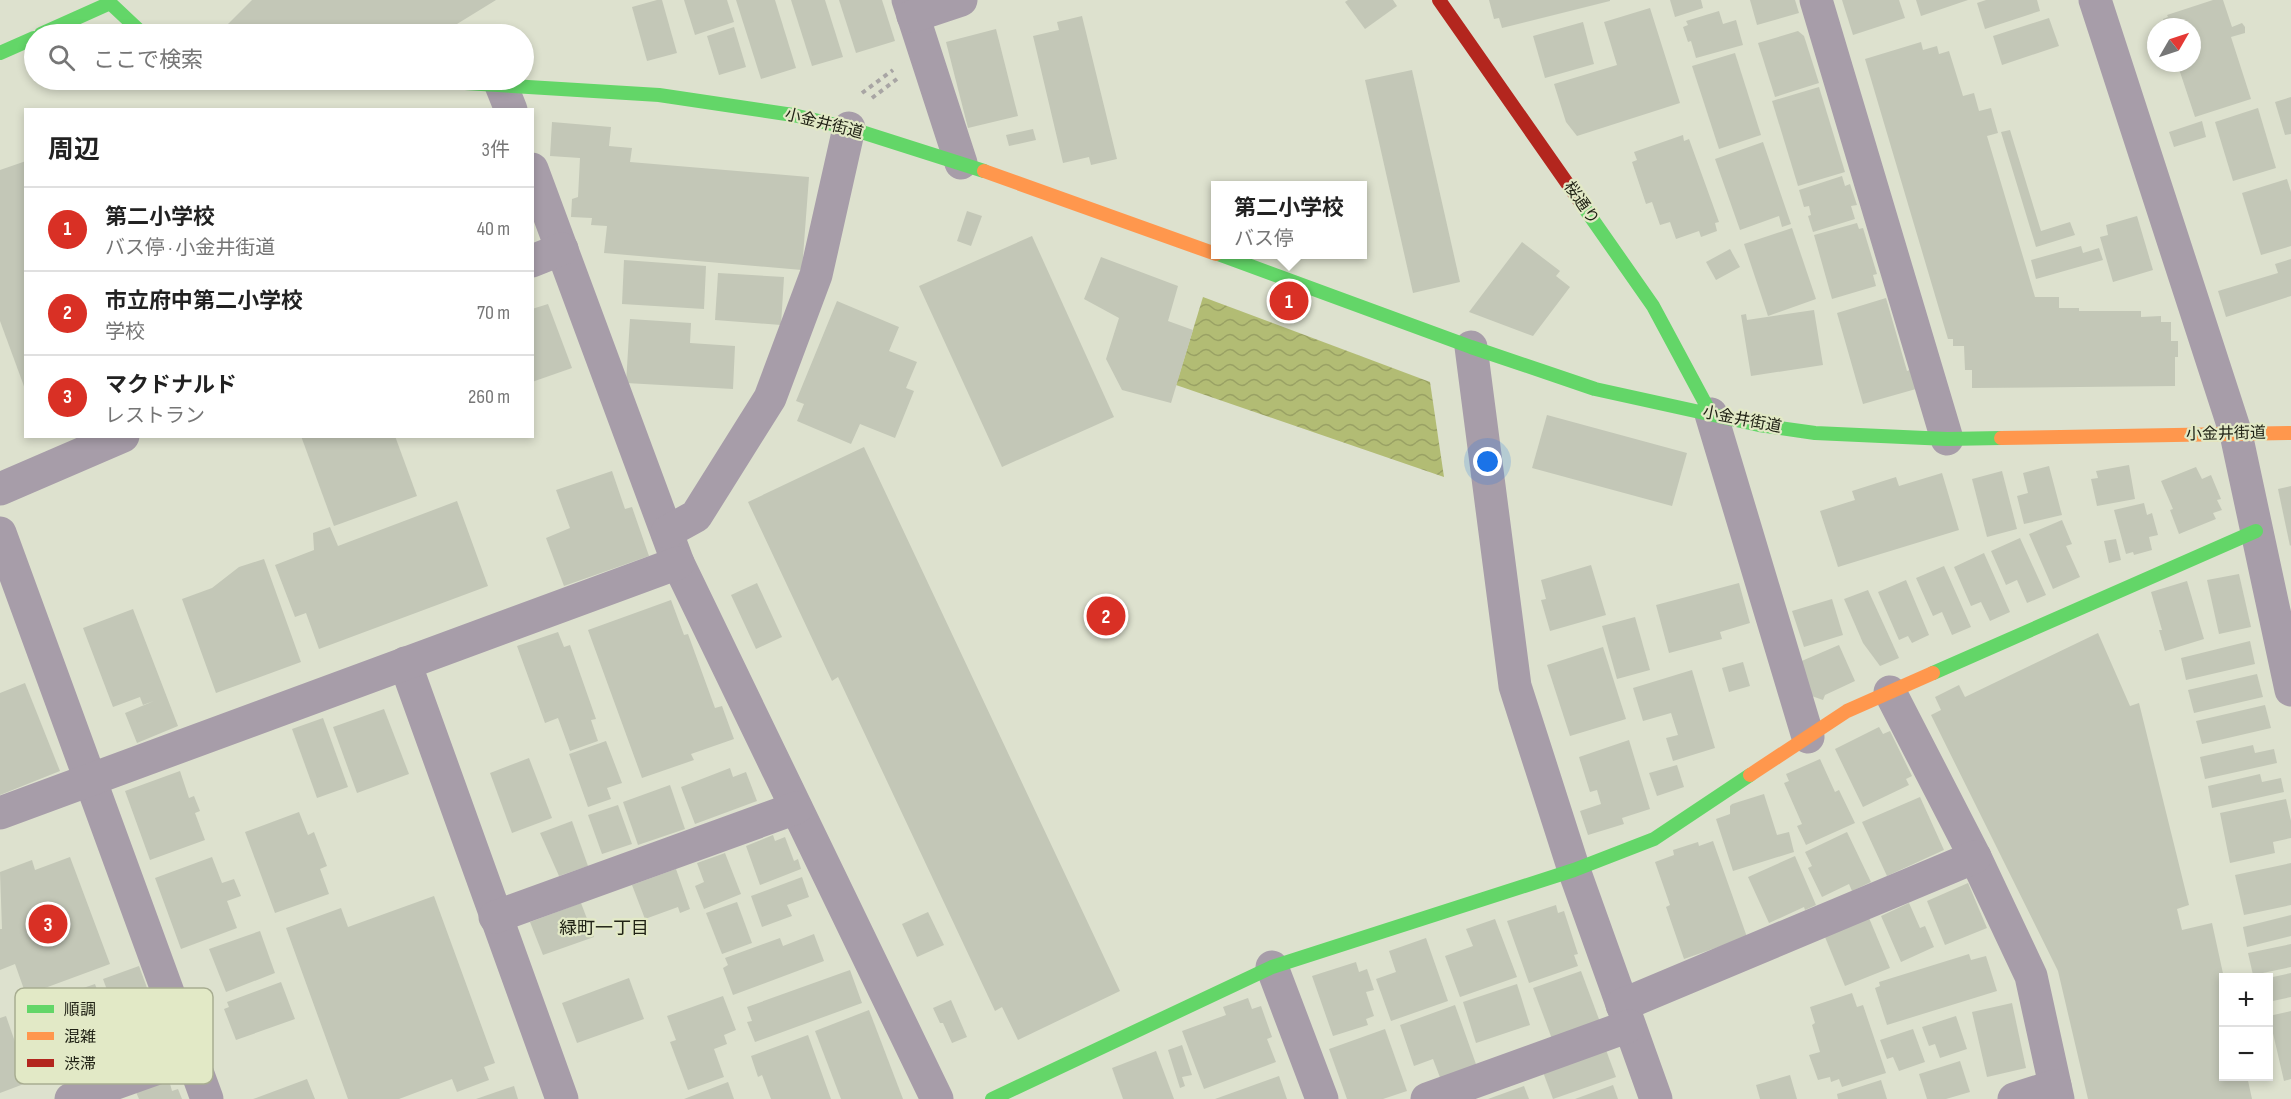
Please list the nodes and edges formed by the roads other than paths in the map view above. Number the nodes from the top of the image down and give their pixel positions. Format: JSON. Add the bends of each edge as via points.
{"nodes":[{"id":1,"x":961,"y":0,"type":"edge"},
{"id":2,"x":1439,"y":0,"type":"edge"},
{"id":3,"x":1816,"y":0,"type":"edge"},
{"id":4,"x":2096,"y":0,"type":"edge"},
{"id":5,"x":114,"y":2,"type":"edge"},
{"id":6,"x":911,"y":8,"type":"edge"},
{"id":7,"x":64,"y":24,"type":"edge"},
{"id":8,"x":134,"y":24,"type":"edge"},
{"id":9,"x":24,"y":42,"type":"edge"},
{"id":10,"x":0,"y":53,"type":"edge"},
{"id":11,"x":469,"y":90,"type":"edge"},
{"id":12,"x":506,"y":97,"type":"edge"},
{"id":13,"x":849,"y":129,"type":"junction"},
{"id":14,"x":961,"y":163,"type":"junction"},
{"id":15,"x":534,"y":174,"type":"edge"},
{"id":16,"x":562,"y":249,"type":"junction"},
{"id":17,"x":1211,"y":252,"type":"edge"},
{"id":18,"x":1231,"y":259,"type":"edge"},
{"id":19,"x":534,"y":260,"type":"edge"},
{"id":20,"x":1471,"y":347,"type":"junction"},
{"id":21,"x":1711,"y":414,"type":"junction"},
{"id":22,"x":2291,"y":433,"type":"edge"},
{"id":23,"x":2236,"y":434,"type":"junction"},
{"id":24,"x":118,"y":438,"type":"edge"},
{"id":25,"x":1947,"y":439,"type":"junction"},
{"id":26,"x":0,"y":489,"type":"edge"},
{"id":27,"x":2256,"y":531,"type":"junction"},
{"id":28,"x":0,"y":532,"type":"edge"},
{"id":29,"x":667,"y":532,"type":"junction"},
{"id":30,"x":678,"y":563,"type":"junction"},
{"id":31,"x":405,"y":663,"type":"junction"},
{"id":32,"x":2291,"y":690,"type":"edge"},
{"id":33,"x":1890,"y":692,"type":"junction"},
{"id":34,"x":1808,"y":737,"type":"junction"},
{"id":35,"x":90,"y":779,"type":"junction"},
{"id":36,"x":796,"y":808,"type":"junction"},
{"id":37,"x":0,"y":813,"type":"edge"},
{"id":38,"x":1975,"y":857,"type":"junction"},
{"id":39,"x":1574,"y":870,"type":"junction"},
{"id":40,"x":495,"y":917,"type":"junction"},
{"id":41,"x":1272,"y":967,"type":"junction"},
{"id":42,"x":167,"y":988,"type":"edge"},
{"id":43,"x":1626,"y":1015,"type":"junction"},
{"id":44,"x":113,"y":1084,"type":"edge"},
{"id":45,"x":202,"y":1084,"type":"edge"},
{"id":46,"x":2057,"y":1092,"type":"edge"},
{"id":47,"x":71,"y":1099,"type":"edge"},
{"id":48,"x":207,"y":1099,"type":"edge"},
{"id":49,"x":562,"y":1099,"type":"edge"},
{"id":50,"x":937,"y":1099,"type":"edge"},
{"id":51,"x":992,"y":1099,"type":"edge"},
{"id":52,"x":1322,"y":1099,"type":"edge"},
{"id":53,"x":1427,"y":1099,"type":"edge"},
{"id":54,"x":1656,"y":1099,"type":"edge"},
{"id":55,"x":2014,"y":1099,"type":"edge"}],
"edges":[{"from":1,"to":6,"type":"street"},
{"from":2,"to":21,"type":"main road","name":"桜通り","via":[[1653,306]]},
{"from":3,"to":25,"type":"street"},
{"from":4,"to":23,"type":"street"},
{"from":5,"to":7,"type":"main road"},
{"from":5,"to":8,"type":"main road"},
{"from":6,"to":14,"type":"street"},
{"from":9,"to":10,"type":"main road"},
{"from":11,"to":12,"type":"main road","name":"小金井街道"},
{"from":12,"to":13,"type":"main road","name":"小金井街道","via":[[659,95],[793,115]]},
{"from":13,"to":14,"type":"main road","name":"小金井街道"},
{"from":13,"to":29,"type":"street","via":[[816,275],[770,398],[696,516]]},
{"from":14,"to":17,"type":"main road","name":"小金井街道"},
{"from":15,"to":16,"type":"street"},
{"from":16,"to":19,"type":"street"},
{"from":16,"to":29,"type":"street"},
{"from":18,"to":20,"type":"main road","name":"小金井街道"},
{"from":20,"to":21,"type":"main road","name":"小金井街道","via":[[1595,389]]},
{"from":20,"to":39,"type":"street","via":[[1515,686]]},
{"from":21,"to":25,"type":"main road","name":"小金井街道","via":[[1815,432]]},
{"from":21,"to":34,"type":"street"},
{"from":22,"to":23,"type":"main road","name":"小金井街道"},
{"from":23,"to":25,"type":"main road","name":"小金井街道"},
{"from":23,"to":27,"type":"street"},
{"from":24,"to":26,"type":"street"},
{"from":27,"to":32,"type":"street"},
{"from":27,"to":33,"type":"main road"},
{"from":28,"to":35,"type":"street"},
{"from":29,"to":30,"type":"street"},
{"from":30,"to":31,"type":"street"},
{"from":30,"to":36,"type":"street"},
{"from":31,"to":35,"type":"street"},
{"from":31,"to":40,"type":"street"},
{"from":33,"to":34,"type":"main road","via":[[1847,711]]},
{"from":33,"to":38,"type":"street"},
{"from":34,"to":39,"type":"main road","via":[[1654,838]]},
{"from":35,"to":37,"type":"street"},
{"from":35,"to":42,"type":"street"},
{"from":36,"to":40,"type":"street"},
{"from":36,"to":50,"type":"street"},
{"from":38,"to":43,"type":"street"},
{"from":38,"to":46,"type":"street","via":[[2031,976]]},
{"from":39,"to":41,"type":"main road"},
{"from":39,"to":43,"type":"street"},
{"from":40,"to":49,"type":"street"},
{"from":41,"to":51,"type":"main road"},
{"from":41,"to":52,"type":"street"},
{"from":43,"to":53,"type":"street"},
{"from":43,"to":54,"type":"street"},
{"from":44,"to":47,"type":"street"},
{"from":45,"to":48,"type":"street"},
{"from":46,"to":55,"type":"street"}]}
